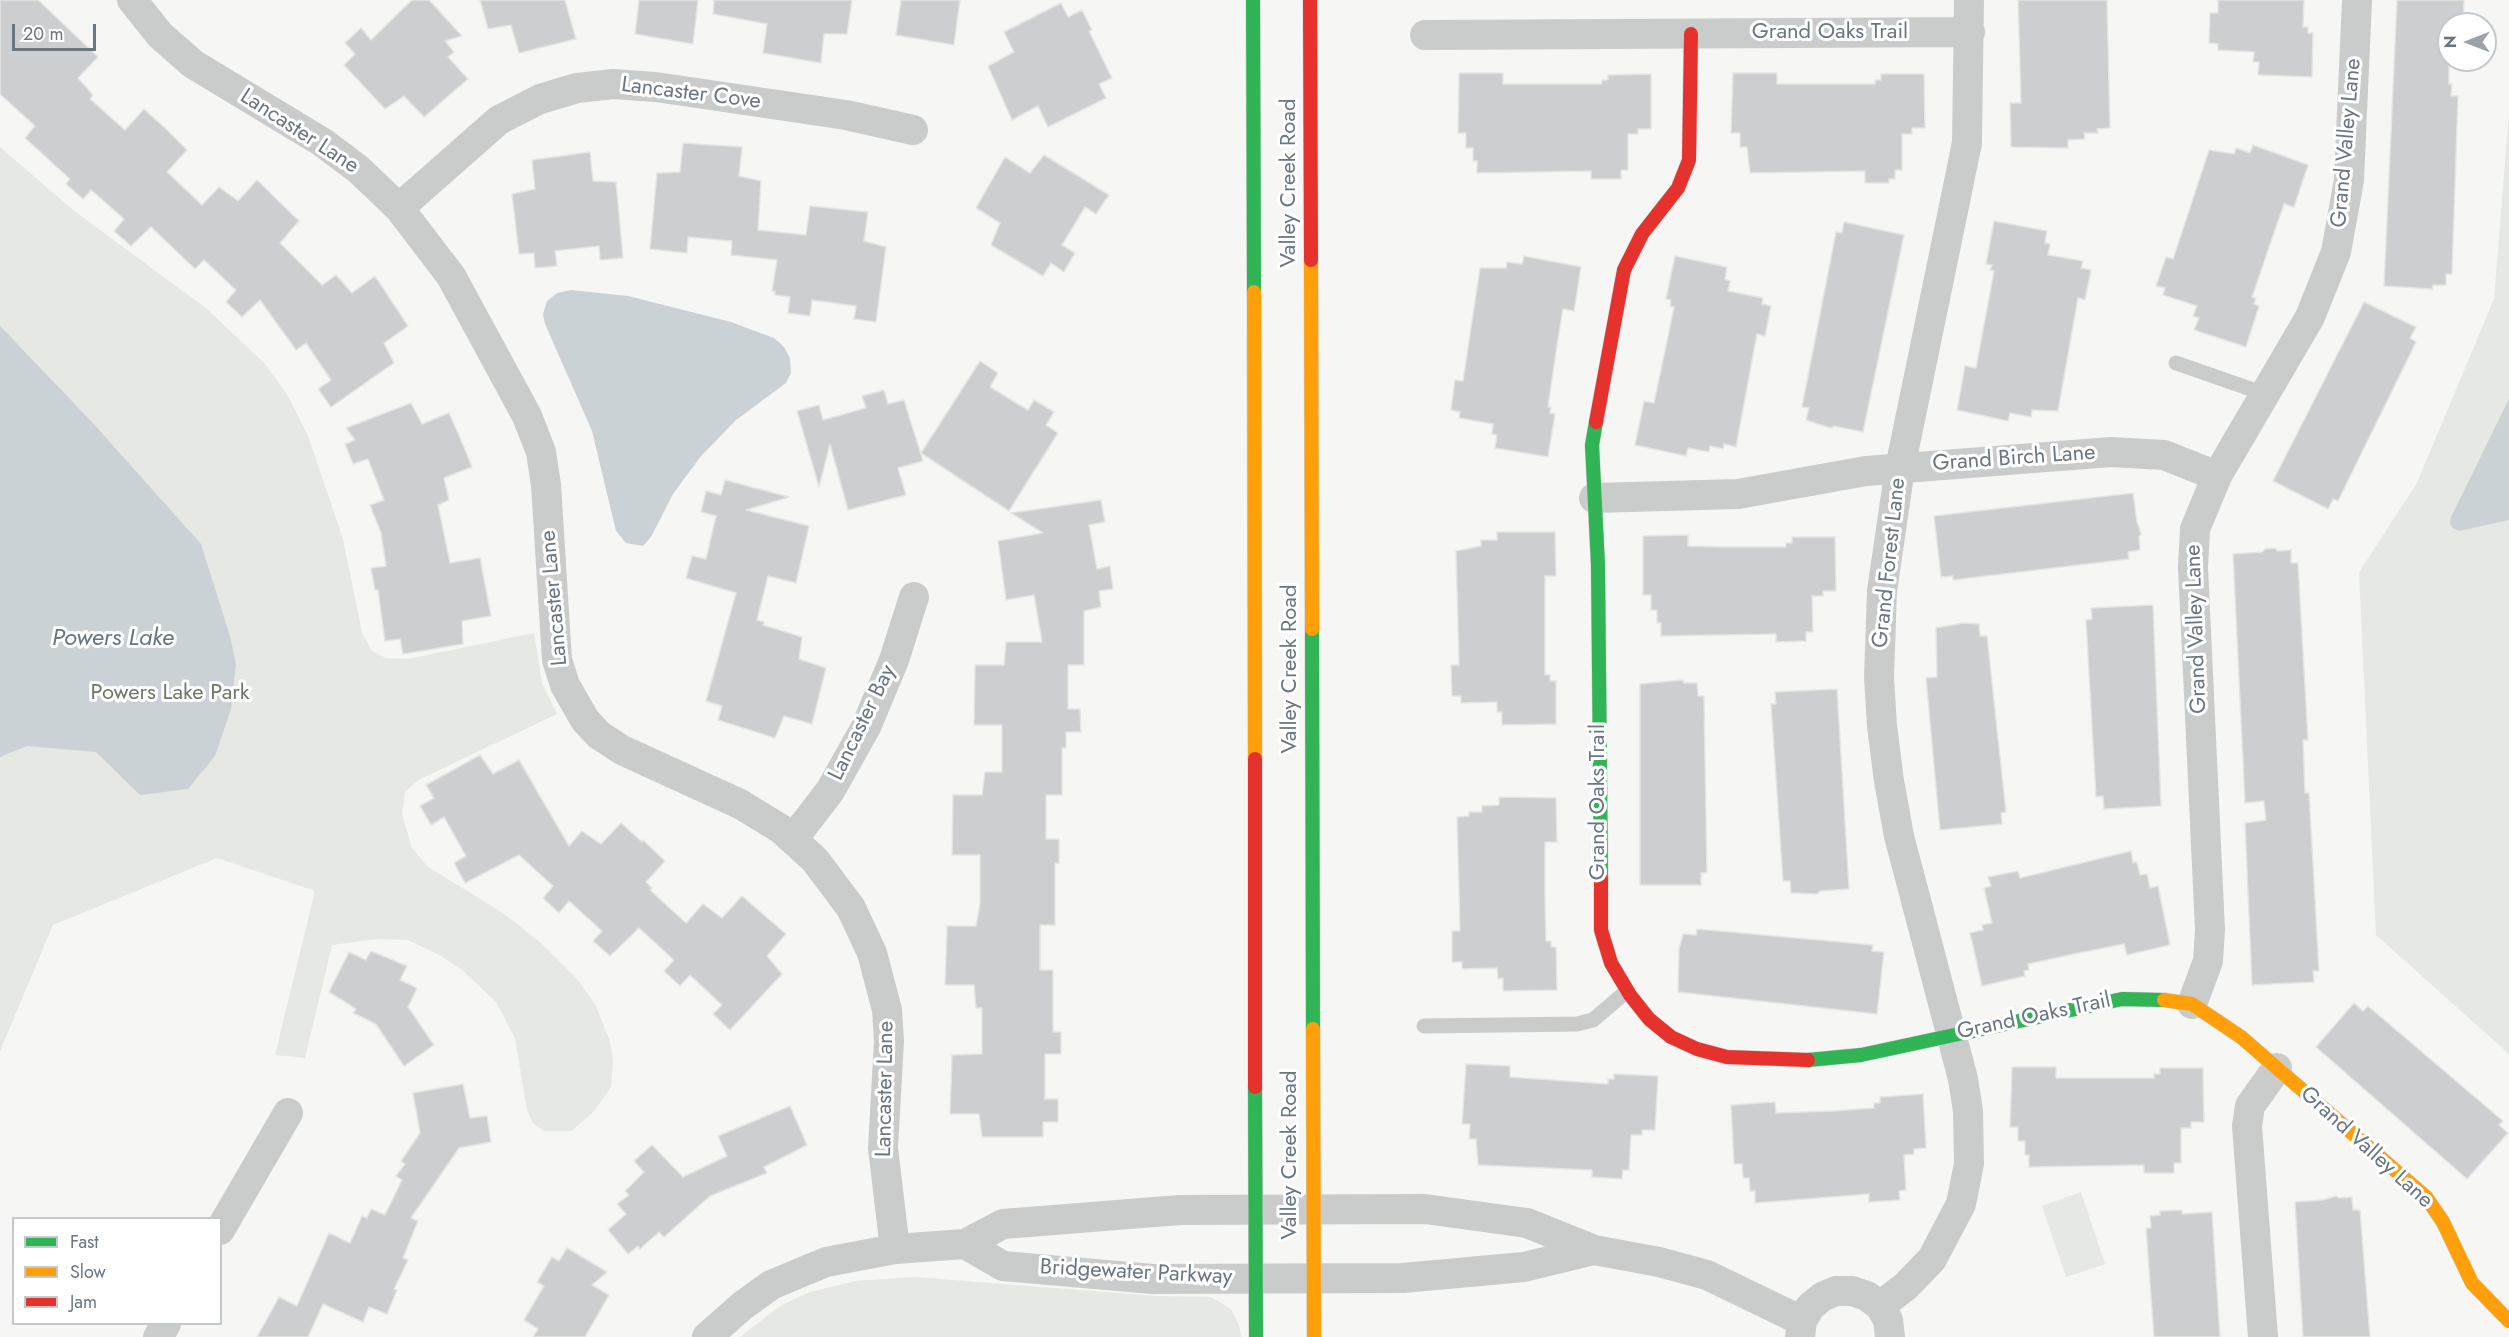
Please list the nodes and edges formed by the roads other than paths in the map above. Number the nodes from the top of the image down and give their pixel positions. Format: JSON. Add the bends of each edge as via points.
{"nodes":[{"id":1,"x":132,"y":0,"type":"edge"},
{"id":2,"x":1253,"y":0,"type":"edge"},
{"id":3,"x":1310,"y":0,"type":"edge"},
{"id":4,"x":1969,"y":0,"type":"edge"},
{"id":5,"x":2357,"y":0,"type":"edge"},
{"id":6,"x":1970,"y":32,"type":"junction"},
{"id":7,"x":1690,"y":34,"type":"junction"},
{"id":8,"x":1425,"y":35,"type":"dead end"},
{"id":9,"x":913,"y":130,"type":"dead end"},
{"id":10,"x":399,"y":208,"type":"junction"},
{"id":11,"x":2176,"y":363,"type":"dead end"},
{"id":12,"x":2265,"y":394,"type":"junction"},
{"id":13,"x":1900,"y":468,"type":"junction"},
{"id":14,"x":2217,"y":477,"type":"junction"},
{"id":15,"x":1594,"y":498,"type":"junction"},
{"id":16,"x":914,"y":597,"type":"dead end"},
{"id":17,"x":793,"y":840,"type":"junction"},
{"id":18,"x":1628,"y":991,"type":"junction"},
{"id":19,"x":2192,"y":1004,"type":"junction"},
{"id":20,"x":1424,"y":1026,"type":"dead end"},
{"id":21,"x":1952,"y":1034,"type":"junction"},
{"id":22,"x":2277,"y":1068,"type":"junction"},
{"id":23,"x":288,"y":1113,"type":"dead end"},
{"id":24,"x":1255,"y":1209,"type":"junction"},
{"id":25,"x":1313,"y":1209,"type":"junction"},
{"id":26,"x":222,"y":1227,"type":"edge"},
{"id":27,"x":965,"y":1244,"type":"junction"},
{"id":28,"x":894,"y":1249,"type":"junction"},
{"id":29,"x":1594,"y":1250,"type":"junction"},
{"id":30,"x":1255,"y":1278,"type":"junction"},
{"id":31,"x":1313,"y":1278,"type":"junction"},
{"id":32,"x":1880,"y":1306,"type":"junction"},
{"id":33,"x":2509,"y":1321,"type":"edge"},
{"id":34,"x":1801,"y":1329,"type":"edge"},
{"id":35,"x":707,"y":1337,"type":"edge"},
{"id":36,"x":1256,"y":1337,"type":"edge"},
{"id":37,"x":1314,"y":1337,"type":"edge"},
{"id":38,"x":1890,"y":1337,"type":"edge"},
{"id":39,"x":2263,"y":1337,"type":"edge"}],
"edges":[{"from":1,"to":10,"type":"street","name":"Lancaster Lane","via":[[153,28],[184,57],[329,147]]},
{"from":2,"to":24,"type":"main road","name":"Valley Creek Road"},
{"from":3,"to":25,"type":"main road","name":"Valley Creek Road"},
{"from":4,"to":6,"type":"street","name":"Grand Forest Lane"},
{"from":5,"to":12,"type":"street","name":"Grand Valley Lane","via":[[2350,160],[2340,234],[2314,309]]},
{"from":6,"to":7,"type":"street","name":"Grand Oaks Trail"},
{"from":6,"to":13,"type":"street","name":"Grand Forest Lane","via":[[1967,143]]},
{"from":7,"to":8,"type":"street","name":"Grand Oaks Trail"},
{"from":7,"to":15,"type":"main road","name":"Grand Oaks Trail","via":[[1689,160],[1678,188],[1642,234],[1624,270],[1592,445]]},
{"from":9,"to":10,"type":"street","name":"Lancaster Cove","via":[[846,115],[656,87],[613,84],[577,88],[540,99],[499,120]]},
{"from":10,"to":17,"type":"street","name":"Lancaster Lane","via":[[465,299],[539,444],[546,484],[555,651],[561,677],[574,704],[592,728],[613,745],[740,804]]},
{"from":11,"to":12,"type":"lane"},
{"from":12,"to":14,"type":"street","name":"Grand Valley Lane"},
{"from":13,"to":14,"type":"street","name":"Grand Birch Lane","via":[[2131,451],[2164,455]]},
{"from":13,"to":15,"type":"street","name":"Grand Birch Lane","via":[[1830,476],[1738,494]]},
{"from":13,"to":21,"type":"street","name":"Grand Forest Lane","via":[[1882,591],[1882,726],[1899,836]]},
{"from":14,"to":19,"type":"street","name":"Grand Valley Lane","via":[[2198,517],[2193,553],[2210,930],[2208,961]]},
{"from":15,"to":18,"type":"main road","name":"Grand Oaks Trail","via":[[1601,930],[1611,963]]},
{"from":16,"to":17,"type":"street","name":"Lancaster Bay","via":[[894,660],[866,727],[830,791]]},
{"from":17,"to":28,"type":"street","name":"Lancaster Lane","via":[[826,873],[851,908],[881,983],[889,1041],[883,1148]]},
{"from":18,"to":20,"type":"lane","via":[[1587,1023]]},
{"from":18,"to":21,"type":"main road","name":"Grand Oaks Trail","via":[[1649,1019],[1671,1037],[1727,1057],[1809,1060],[1851,1056]]},
{"from":19,"to":21,"type":"main road","name":"Grand Oaks Trail","via":[[2132,998]]},
{"from":19,"to":22,"type":"main road","name":"Grand Valley Lane","via":[[2219,1020]]},
{"from":21,"to":32,"type":"street","name":"Grand Forest Lane","via":[[1963,1080],[1970,1141],[1967,1183],[1961,1204],[1932,1259]]},
{"from":22,"to":33,"type":"main road","name":"Grand Valley Lane","via":[[2426,1197],[2443,1222],[2472,1283]]},
{"from":22,"to":39,"type":"street","via":[[2250,1106],[2247,1126]]},
{"from":23,"to":26,"type":"street"},
{"from":24,"to":25,"type":"street"},
{"from":24,"to":27,"type":"street","via":[[1130,1212],[1003,1224]]},
{"from":24,"to":30,"type":"main road","name":"Valley Creek Road"},
{"from":25,"to":29,"type":"street","via":[[1425,1209],[1492,1217],[1527,1223]]},
{"from":25,"to":31,"type":"main road","name":"Valley Creek Road"},
{"from":27,"to":28,"type":"street"},
{"from":27,"to":30,"type":"street","name":"Bridgewater Parkway","via":[[1003,1266],[1142,1278]]},
{"from":28,"to":35,"type":"street","via":[[826,1262],[793,1274],[742,1306]]},
{"from":29,"to":31,"type":"street","name":"Bridgewater Parkway","via":[[1524,1267],[1403,1278]]},
{"from":29,"to":34,"type":"street","via":[[1707,1275]]},
{"from":30,"to":31,"type":"street","name":"Bridgewater Parkway"},
{"from":30,"to":36,"type":"main road","name":"Valley Creek Road"},
{"from":31,"to":37,"type":"main road","name":"Valley Creek Road"},
{"from":32,"to":34,"type":"street","via":[[1867,1296],[1836,1291],[1810,1307]]},
{"from":32,"to":38,"type":"street","via":[[1888,1320]]}]}
